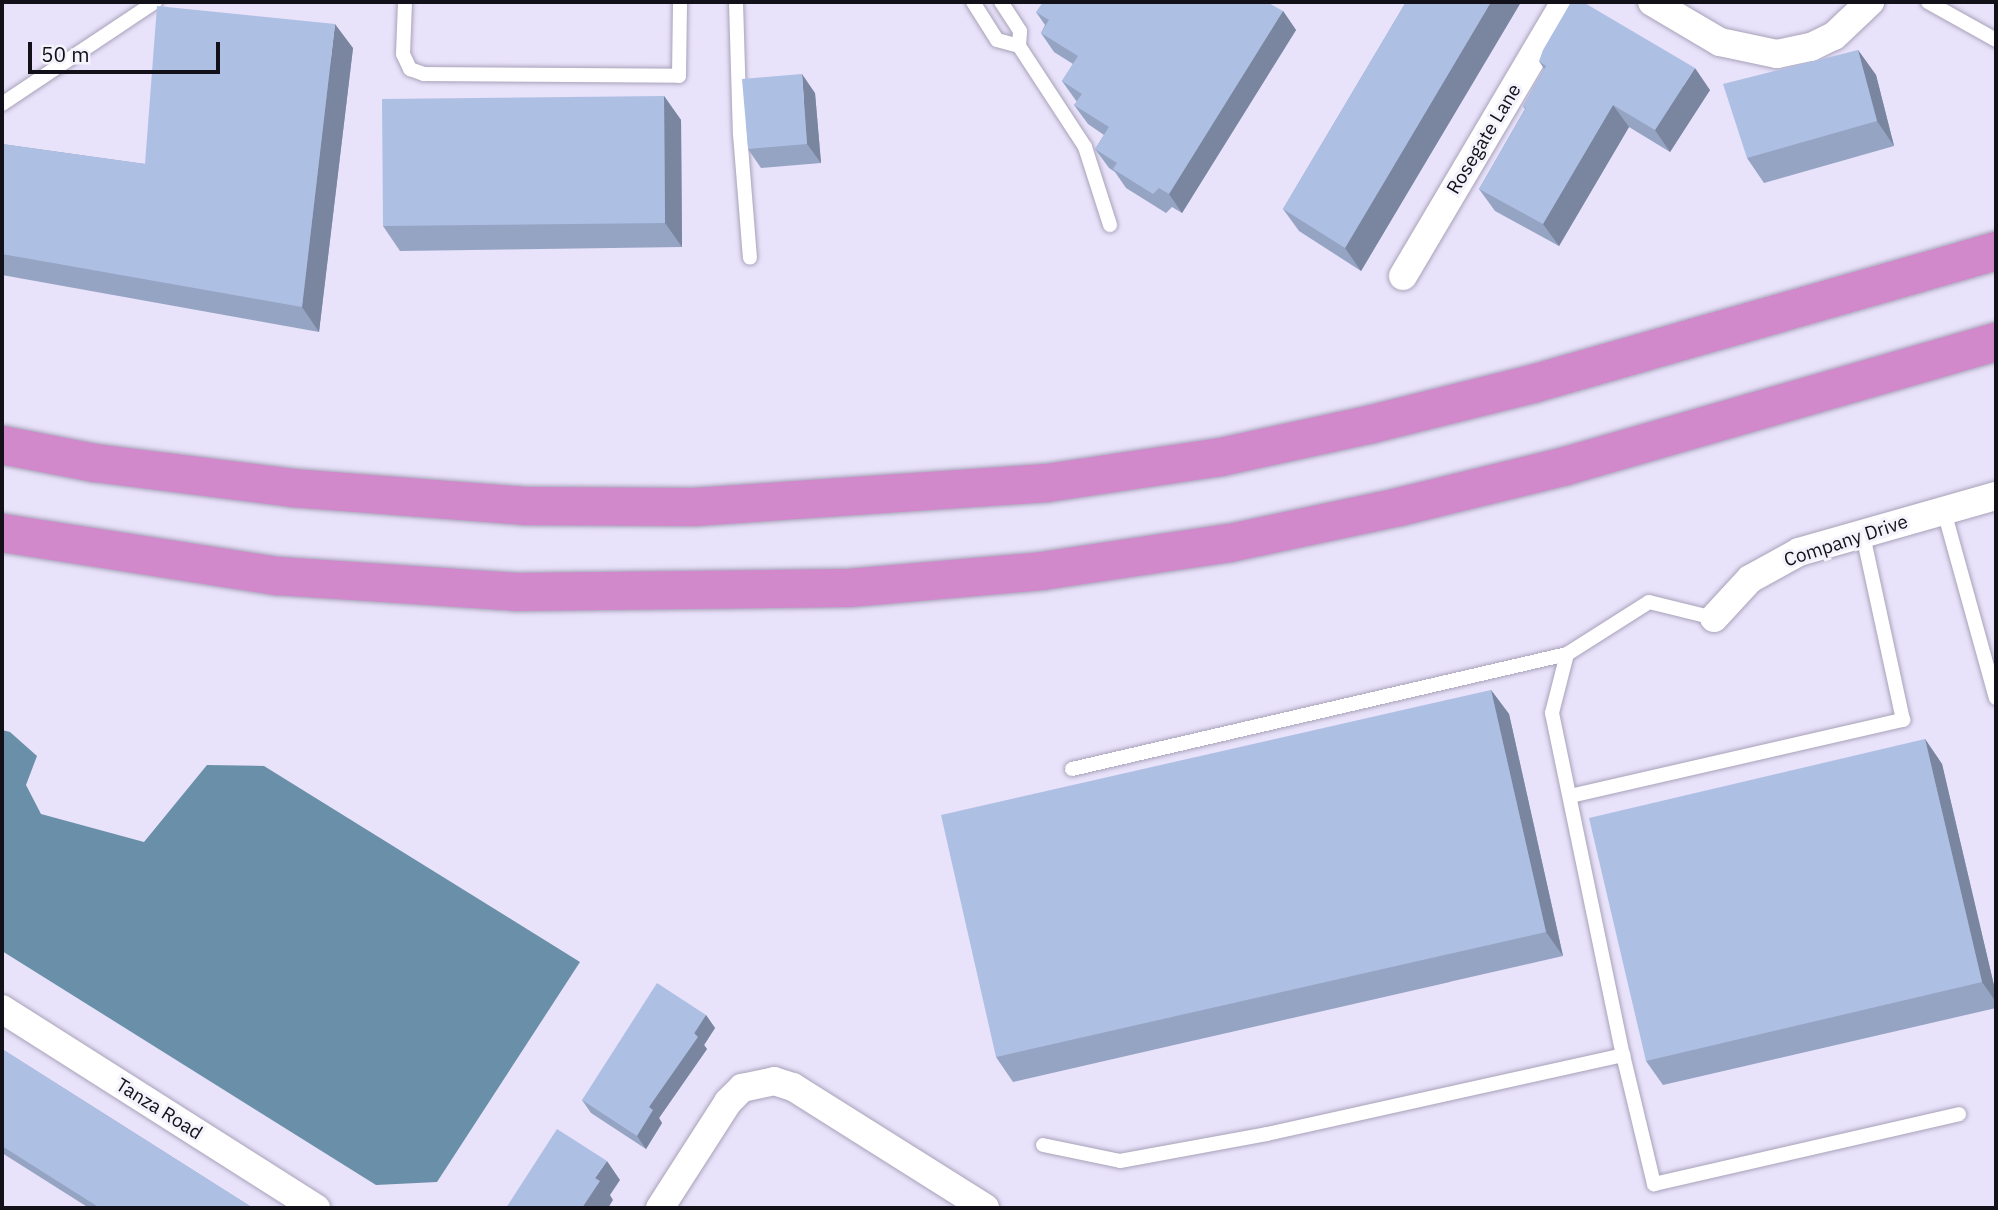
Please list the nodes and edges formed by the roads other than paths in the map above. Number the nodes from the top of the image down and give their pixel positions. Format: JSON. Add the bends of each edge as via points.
{"nodes":[{"id":1,"x":155,"y":2,"type":"edge"},
{"id":2,"x":405,"y":2,"type":"edge"},
{"id":3,"x":680,"y":2,"type":"edge"},
{"id":4,"x":736,"y":2,"type":"edge"},
{"id":5,"x":973,"y":2,"type":"edge"},
{"id":6,"x":1001,"y":2,"type":"edge"},
{"id":7,"x":1565,"y":2,"type":"edge"},
{"id":8,"x":1652,"y":2,"type":"edge"},
{"id":9,"x":1870,"y":2,"type":"edge"},
{"id":10,"x":1928,"y":2,"type":"edge"},
{"id":11,"x":1996,"y":40,"type":"edge"},
{"id":12,"x":1019,"y":46,"type":"junction"},
{"id":13,"x":2,"y":104,"type":"edge"},
{"id":14,"x":1110,"y":225,"type":"dead end"},
{"id":15,"x":1996,"y":251,"type":"edge"},
{"id":16,"x":750,"y":258,"type":"dead end"},
{"id":17,"x":1403,"y":276,"type":"dead end"},
{"id":18,"x":1996,"y":342,"type":"edge"},
{"id":19,"x":2,"y":445,"type":"edge"},
{"id":20,"x":1996,"y":496,"type":"edge"},
{"id":21,"x":1944,"y":511,"type":"junction"},
{"id":22,"x":2,"y":533,"type":"edge"},
{"id":23,"x":1863,"y":535,"type":"junction"},
{"id":24,"x":1714,"y":618,"type":"joint"},
{"id":25,"x":1567,"y":654,"type":"junction"},
{"id":26,"x":1996,"y":698,"type":"edge"},
{"id":27,"x":1072,"y":769,"type":"dead end"},
{"id":28,"x":1570,"y":796,"type":"junction"},
{"id":29,"x":2,"y":1009,"type":"edge"},
{"id":30,"x":1623,"y":1055,"type":"junction"},
{"id":31,"x":1959,"y":1114,"type":"dead end"},
{"id":32,"x":1043,"y":1145,"type":"dead end"},
{"id":33,"x":316,"y":1208,"type":"edge"},
{"id":34,"x":660,"y":1208,"type":"edge"},
{"id":35,"x":985,"y":1208,"type":"edge"}],
"edges":[{"from":1,"to":13,"type":"lane"},
{"from":2,"to":3,"type":"lane","via":[[403,54],[410,69],[424,74],[679,76]]},
{"from":4,"to":16,"type":"lane"},
{"from":5,"to":12,"type":"lane","via":[[997,40]]},
{"from":6,"to":12,"type":"lane","via":[[1020,31]]},
{"from":7,"to":17,"type":"street","name":"Rosegate Lane"},
{"from":8,"to":9,"type":"street","via":[[1720,42],[1777,54],[1811,47],[1834,36]]},
{"from":10,"to":11,"type":"lane"},
{"from":12,"to":14,"type":"lane","via":[[1085,147]]},
{"from":15,"to":19,"type":"highway","via":[[1536,383],[1372,424],[1221,457],[1046,483],[694,507],[524,506],[292,488],[95,463]]},
{"from":18,"to":22,"type":"highway","via":[[1566,466],[1399,507],[1230,542],[1042,571],[849,588],[516,592],[278,576]]},
{"from":20,"to":21,"type":"street","name":"Company Drive"},
{"from":21,"to":23,"type":"street","name":"Company Drive"},
{"from":21,"to":26,"type":"lane"},
{"from":23,"to":24,"type":"street","name":"Company Drive","via":[[1780,561],[1740,588]]},
{"from":23,"to":28,"type":"lane","via":[[1903,720]]},
{"from":24,"to":25,"type":"lane","via":[[1649,602]]},
{"from":25,"to":27,"type":"lane"},
{"from":25,"to":28,"type":"lane","via":[[1552,713]]},
{"from":28,"to":30,"type":"lane"},
{"from":29,"to":33,"type":"street","name":"Tanza Road"},
{"from":30,"to":31,"type":"lane","via":[[1654,1184]]},
{"from":30,"to":32,"type":"lane","via":[[1267,1134],[1120,1161]]},
{"from":34,"to":35,"type":"street","via":[[728,1102],[742,1088],[774,1081],[793,1087]]}]}
